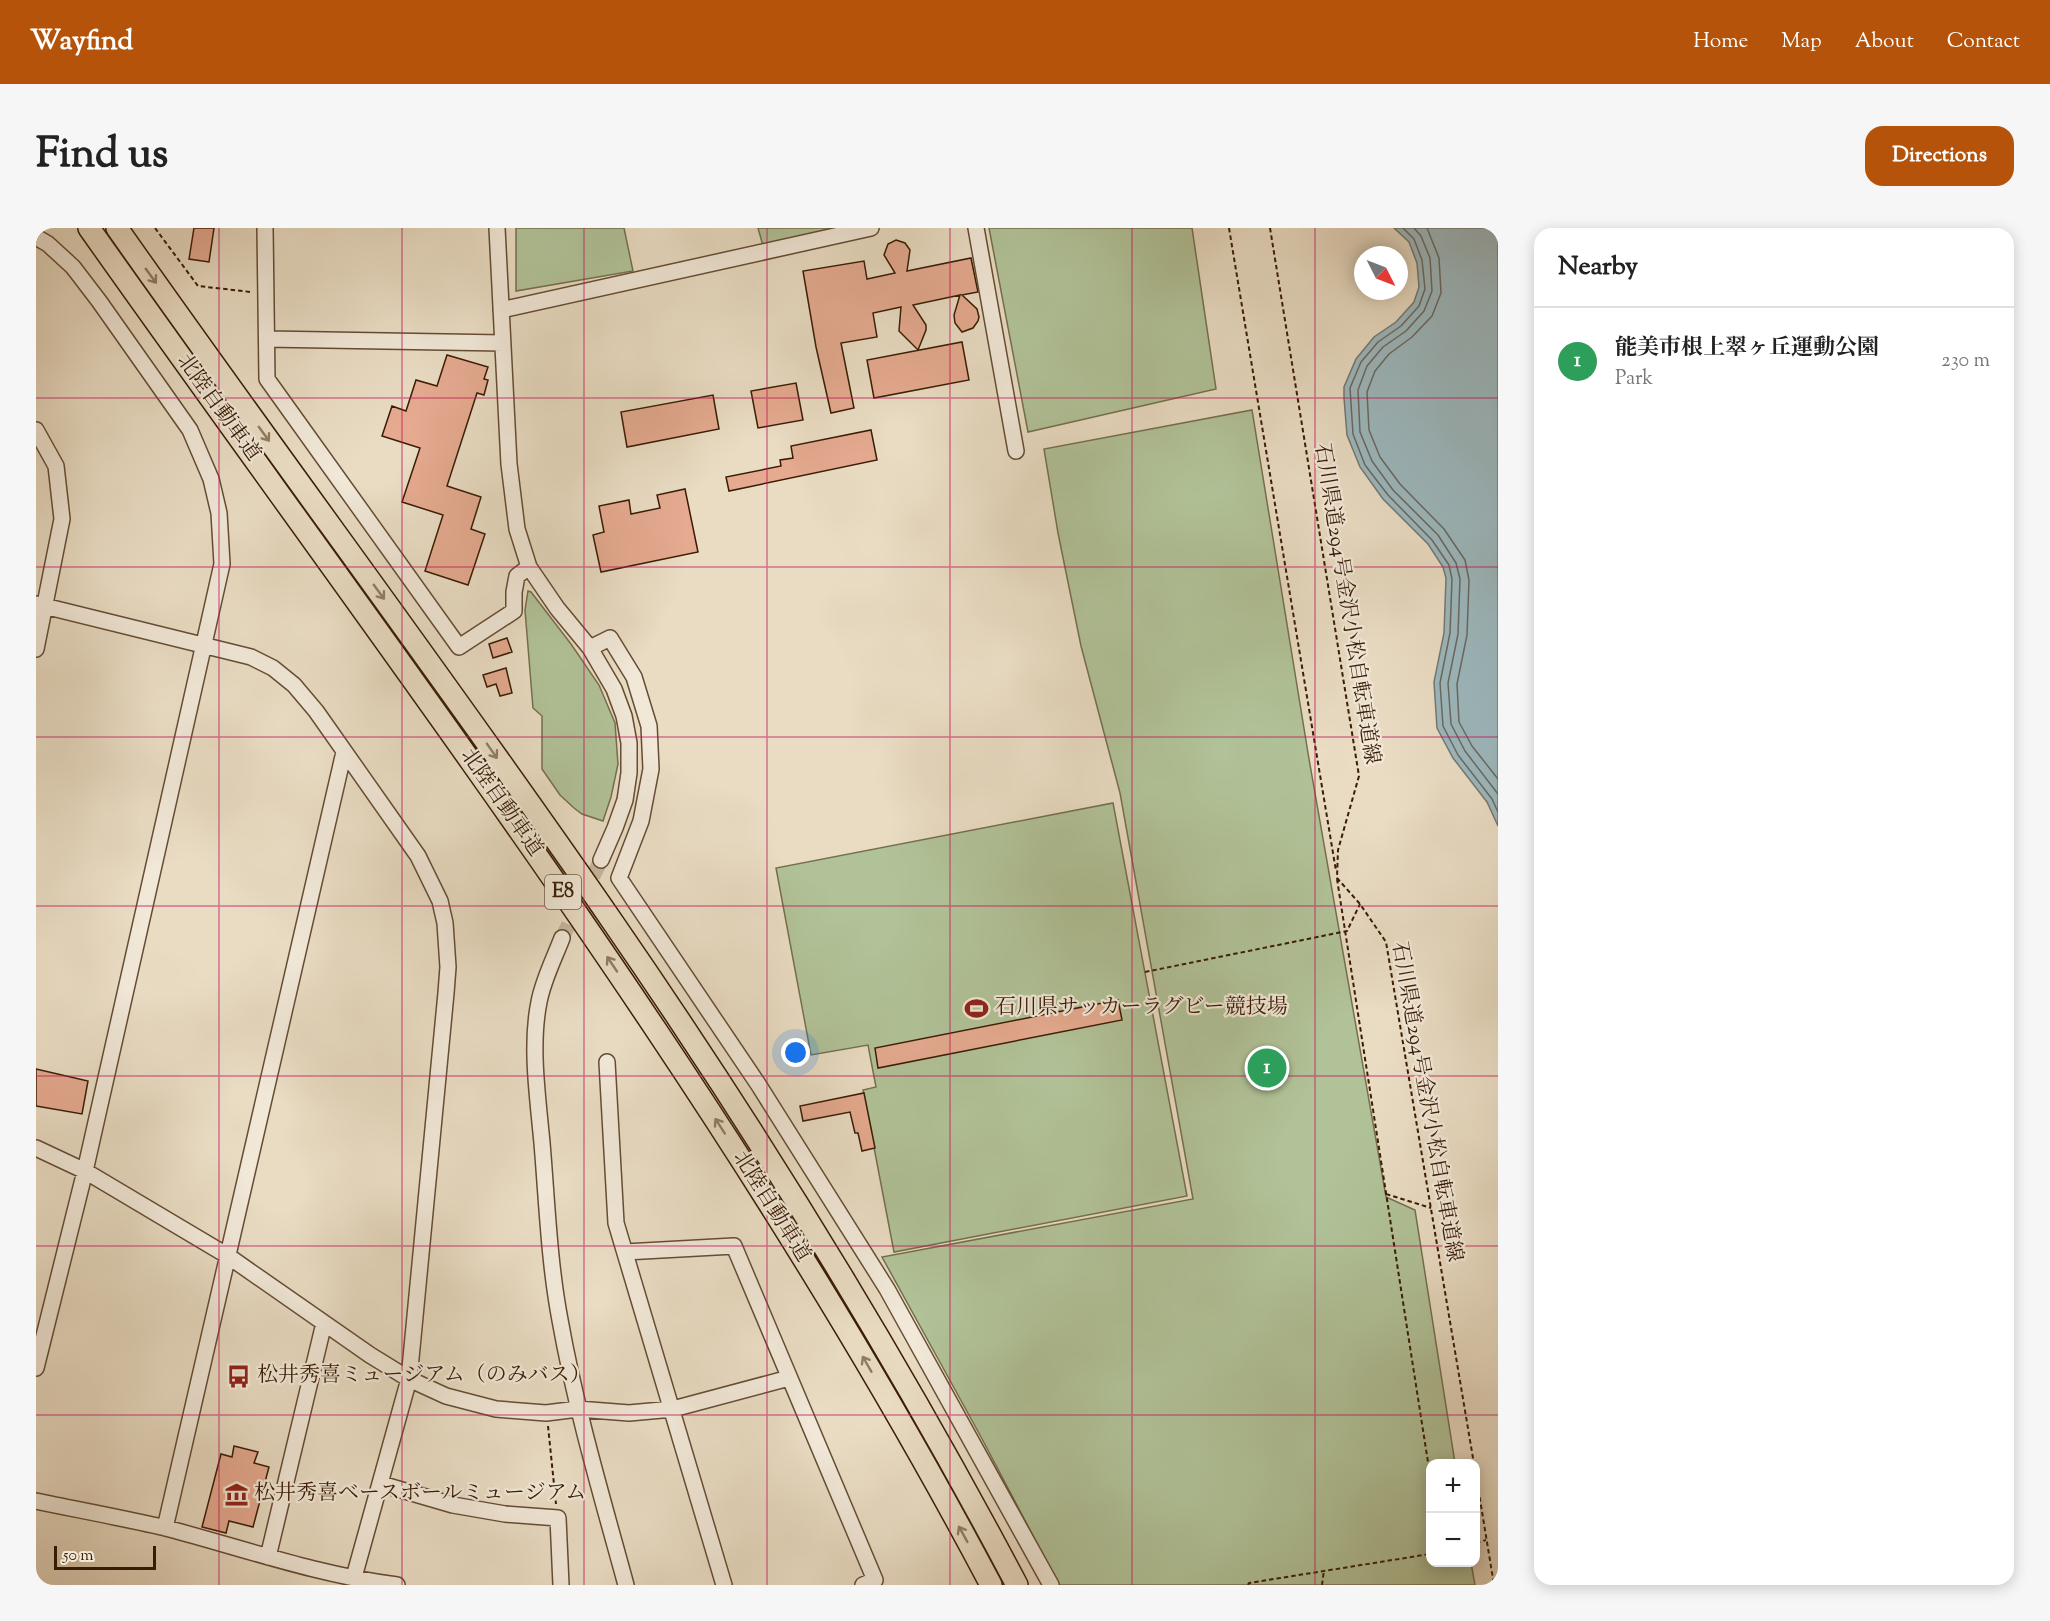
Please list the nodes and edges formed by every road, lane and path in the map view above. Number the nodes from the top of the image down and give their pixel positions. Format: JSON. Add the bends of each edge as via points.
{"nodes":[{"id":1,"x":89,"y":228,"type":"edge"},
{"id":2,"x":117,"y":228,"type":"edge"},
{"id":3,"x":155,"y":228,"type":"edge"},
{"id":4,"x":265,"y":228,"type":"edge"},
{"id":5,"x":496,"y":228,"type":"edge"},
{"id":6,"x":871,"y":228,"type":"edge"},
{"id":7,"x":976,"y":228,"type":"edge"},
{"id":8,"x":1229,"y":228,"type":"edge"},
{"id":9,"x":1270,"y":228,"type":"edge"},
{"id":10,"x":36,"y":237,"type":"edge"},
{"id":11,"x":266,"y":293,"type":"junction"},
{"id":12,"x":501,"y":310,"type":"junction"},
{"id":13,"x":267,"y":339,"type":"junction"},
{"id":14,"x":503,"y":343,"type":"junction"},
{"id":15,"x":36,"y":430,"type":"edge"},
{"id":16,"x":1016,"y":451,"type":"dead end"},
{"id":17,"x":529,"y":567,"type":"junction"},
{"id":18,"x":41,"y":605,"type":"edge"},
{"id":19,"x":203,"y":644,"type":"junction"},
{"id":20,"x":590,"y":648,"type":"junction"},
{"id":21,"x":36,"y":649,"type":"edge"},
{"id":22,"x":344,"y":752,"type":"junction"},
{"id":23,"x":601,"y":860,"type":"tunnel mouth"},
{"id":24,"x":1337,"y":878,"type":"junction"},
{"id":25,"x":1360,"y":904,"type":"junction"},
{"id":26,"x":1347,"y":930,"type":"junction"},
{"id":27,"x":562,"y":938,"type":"tunnel mouth"},
{"id":28,"x":1145,"y":972,"type":"dead end"},
{"id":29,"x":607,"y":1062,"type":"dead end"},
{"id":30,"x":36,"y":1148,"type":"edge"},
{"id":31,"x":85,"y":1171,"type":"junction"},
{"id":32,"x":1386,"y":1194,"type":"junction"},
{"id":33,"x":1431,"y":1208,"type":"junction"},
{"id":34,"x":625,"y":1251,"type":"junction"},
{"id":35,"x":228,"y":1256,"type":"junction"},
{"id":36,"x":324,"y":1323,"type":"junction"},
{"id":37,"x":36,"y":1368,"type":"edge"},
{"id":38,"x":789,"y":1378,"type":"junction"},
{"id":39,"x":409,"y":1379,"type":"junction"},
{"id":40,"x":578,"y":1409,"type":"junction"},
{"id":41,"x":673,"y":1409,"type":"junction"},
{"id":42,"x":546,"y":1413,"type":"junction"},
{"id":43,"x":1428,"y":1459,"type":"edge"},
{"id":44,"x":1473,"y":1459,"type":"edge"},
{"id":45,"x":381,"y":1484,"type":"junction"},
{"id":46,"x":36,"y":1501,"type":"edge"},
{"id":47,"x":1480,"y":1501,"type":"edge"},
{"id":48,"x":558,"y":1518,"type":"junction"},
{"id":49,"x":165,"y":1528,"type":"junction"},
{"id":50,"x":1486,"y":1540,"type":"junction"},
{"id":51,"x":1480,"y":1542,"type":"edge"},
{"id":52,"x":1426,"y":1555,"type":"edge"},
{"id":53,"x":268,"y":1557,"type":"junction"},
{"id":54,"x":1324,"y":1570,"type":"junction"},
{"id":55,"x":354,"y":1577,"type":"junction"},
{"id":56,"x":872,"y":1583,"type":"edge"},
{"id":57,"x":397,"y":1585,"type":"edge"},
{"id":58,"x":561,"y":1585,"type":"edge"},
{"id":59,"x":626,"y":1585,"type":"edge"},
{"id":60,"x":724,"y":1585,"type":"edge"},
{"id":61,"x":991,"y":1585,"type":"edge"},
{"id":62,"x":1017,"y":1585,"type":"edge"},
{"id":63,"x":1051,"y":1585,"type":"edge"},
{"id":64,"x":1248,"y":1585,"type":"edge"},
{"id":65,"x":1322,"y":1585,"type":"edge"},
{"id":66,"x":1494,"y":1585,"type":"edge"}],
"edges":[{"from":61,"to":1,"type":"highway","name":"北陸自動車道","number":"E8","one_way":true,"via":[[770,1202],[595,937]]},
{"from":2,"to":62,"type":"highway","name":"北陸自動車道","number":"E8","one_way":true,"via":[[429,660],[613,923],[807,1220],[939,1443]]},
{"from":3,"to":11,"type":"path","via":[[198,286]]},
{"from":4,"to":11,"type":"street"},
{"from":5,"to":12,"type":"street"},
{"from":6,"to":12,"type":"street"},
{"from":7,"to":16,"type":"street"},
{"from":8,"to":24,"type":"path"},
{"from":9,"to":24,"type":"path","name":"石川県道294号金沢小松自転車道線","via":[[1359,776],[1338,850]]},
{"from":10,"to":19,"type":"street","via":[[72,267],[99,301],[190,430],[211,479],[219,513],[222,564]]},
{"from":11,"to":13,"type":"street"},
{"from":12,"to":14,"type":"street"},
{"from":13,"to":14,"type":"street"},
{"from":13,"to":17,"type":"street","via":[[267,379],[459,647],[514,610],[517,576]]},
{"from":14,"to":17,"type":"street","via":[[512,495]]},
{"from":15,"to":18,"type":"street","via":[[56,466],[62,519]]},
{"from":17,"to":20,"type":"street"},
{"from":18,"to":19,"type":"street"},
{"from":18,"to":21,"type":"street"},
{"from":19,"to":22,"type":"street","via":[[251,657],[273,668],[316,711]]},
{"from":19,"to":31,"type":"street"},
{"from":20,"to":23,"type":"street","via":[[614,689],[629,743],[625,800]]},
{"from":20,"to":63,"type":"street","via":[[610,638],[634,677],[650,726],[651,769],[641,820],[619,878],[758,1084],[887,1289]]},
{"from":22,"to":35,"type":"street"},
{"from":22,"to":39,"type":"street","via":[[418,856],[440,901],[445,923],[446,993]]},
{"from":24,"to":25,"type":"path","name":"石川県道294号金沢小松自転車道線"},
{"from":24,"to":26,"type":"path"},
{"from":25,"to":26,"type":"path"},
{"from":25,"to":33,"type":"path","name":"石川県道294号金沢小松自転車道線","via":[[1386,942]]},
{"from":26,"to":28,"type":"path"},
{"from":26,"to":32,"type":"path"},
{"from":27,"to":40,"type":"street","via":[[539,1002],[537,1078],[559,1317]]},
{"from":29,"to":34,"type":"street","via":[[616,1223]]},
{"from":30,"to":31,"type":"street"},
{"from":31,"to":35,"type":"street"},
{"from":31,"to":37,"type":"street"},
{"from":32,"to":33,"type":"path"},
{"from":32,"to":43,"type":"path"},
{"from":33,"to":44,"type":"path","name":"石川県道294号金沢小松自転車道線"},
{"from":34,"to":38,"type":"street","via":[[734,1245]]},
{"from":34,"to":41,"type":"street"},
{"from":35,"to":36,"type":"street"},
{"from":35,"to":49,"type":"street"},
{"from":36,"to":39,"type":"street"},
{"from":36,"to":53,"type":"street"},
{"from":38,"to":41,"type":"street"},
{"from":38,"to":56,"type":"street"},
{"from":39,"to":42,"type":"street","via":[[446,1396],[496,1409]]},
{"from":39,"to":45,"type":"street"},
{"from":40,"to":41,"type":"street","via":[[628,1413]]},
{"from":40,"to":42,"type":"street"},
{"from":40,"to":59,"type":"street"},
{"from":41,"to":60,"type":"street"},
{"from":42,"to":48,"type":"path"},
{"from":45,"to":48,"type":"street","via":[[505,1514]]},
{"from":45,"to":55,"type":"street"},
{"from":46,"to":49,"type":"street"},
{"from":47,"to":50,"type":"path"},
{"from":48,"to":58,"type":"street"},
{"from":49,"to":53,"type":"street"},
{"from":50,"to":51,"type":"path"},
{"from":50,"to":66,"type":"path"},
{"from":52,"to":54,"type":"path"},
{"from":53,"to":55,"type":"street"},
{"from":54,"to":64,"type":"path"},
{"from":54,"to":65,"type":"path"},
{"from":55,"to":57,"type":"street"}]}
